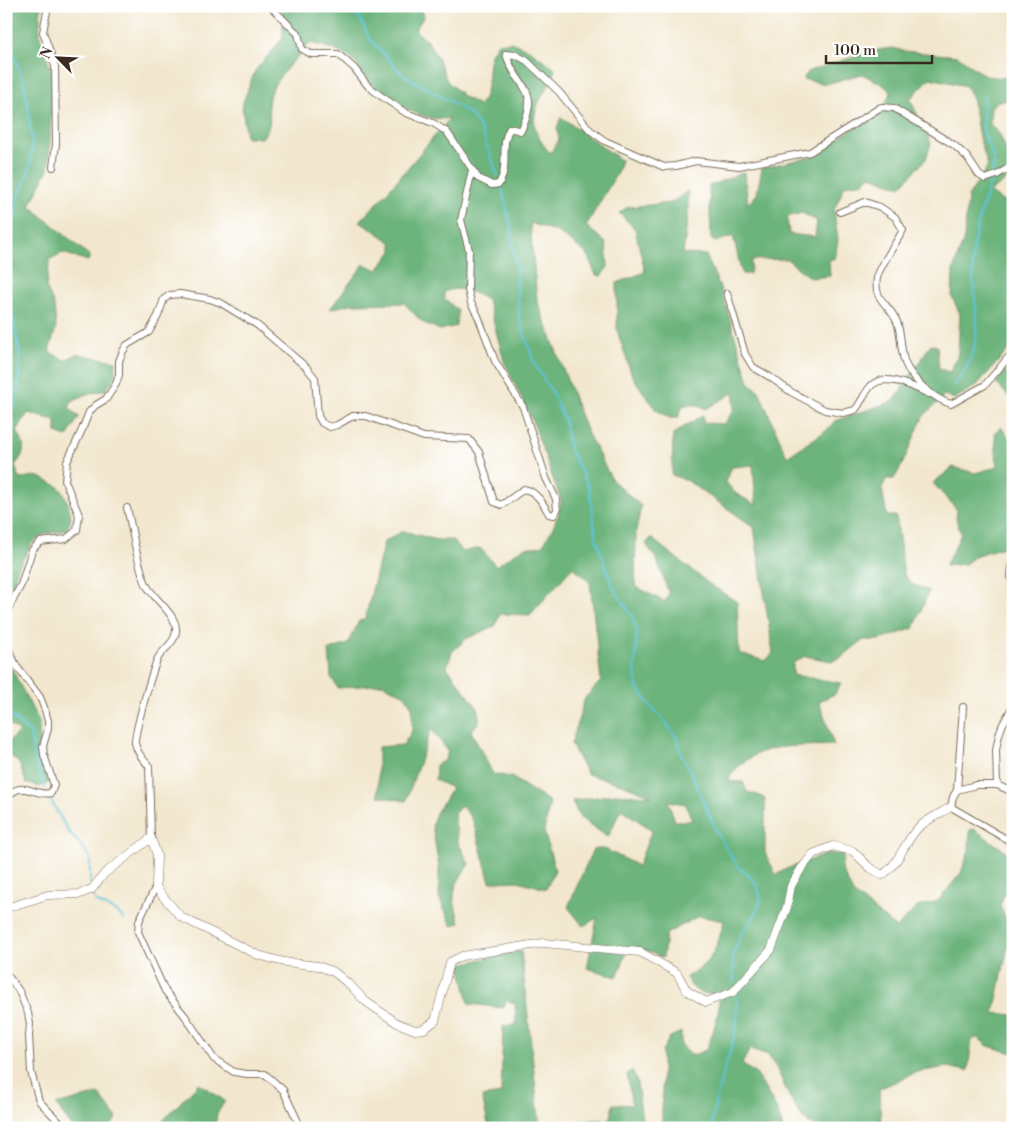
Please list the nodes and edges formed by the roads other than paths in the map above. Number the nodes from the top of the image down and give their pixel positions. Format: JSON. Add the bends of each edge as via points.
{"nodes":[{"id":1,"x":48,"y":6,"type":"edge"},
{"id":2,"x":270,"y":6,"type":"edge"},
{"id":3,"x":53,"y":166,"type":"dead end"},
{"id":4,"x":1013,"y":166,"type":"edge"},
{"id":5,"x":472,"y":170,"type":"junction"},
{"id":6,"x":840,"y":212,"type":"dead end"},
{"id":7,"x":727,"y":293,"type":"dead end"},
{"id":8,"x":1013,"y":352,"type":"edge"},
{"id":9,"x":932,"y":395,"type":"junction"},
{"id":10,"x":127,"y":508,"type":"dead end"},
{"id":11,"x":1013,"y":557,"type":"edge"},
{"id":12,"x":1013,"y":590,"type":"edge"},
{"id":13,"x":6,"y":613,"type":"edge"},
{"id":14,"x":6,"y":644,"type":"edge"},
{"id":15,"x":1013,"y":706,"type":"edge"},
{"id":16,"x":963,"y":707,"type":"dead end"},
{"id":17,"x":997,"y":785,"type":"junction"},
{"id":18,"x":957,"y":790,"type":"junction"},
{"id":19,"x":1013,"y":792,"type":"edge"},
{"id":20,"x":6,"y":800,"type":"edge"},
{"id":21,"x":951,"y":807,"type":"junction"},
{"id":22,"x":151,"y":838,"type":"junction"},
{"id":23,"x":1013,"y":843,"type":"edge"},
{"id":24,"x":156,"y":886,"type":"junction"},
{"id":25,"x":6,"y":908,"type":"edge"},
{"id":26,"x":6,"y":973,"type":"edge"},
{"id":27,"x":64,"y":1128,"type":"edge"},
{"id":28,"x":301,"y":1128,"type":"edge"}],
"edges":[{"from":1,"to":3,"type":"street","via":[[43,32],[55,66],[56,144]]},
{"from":2,"to":5,"type":"street","via":[[298,34],[302,49],[311,54],[338,54],[381,96],[406,113],[433,122],[447,132]]},
{"from":4,"to":5,"type":"street","via":[[985,179],[954,145],[894,108],[882,107],[810,152],[739,166],[696,161],[664,167],[605,141],[590,130],[559,92],[527,61],[506,54],[526,88],[529,114],[521,131],[510,128],[506,135],[503,176],[499,184],[486,183]]},
{"from":5,"to":13,"type":"street","via":[[462,220],[469,250],[468,290],[471,303],[495,361],[523,407],[556,499],[554,515],[549,514],[529,490],[524,489],[502,506],[494,502],[479,452],[469,439],[424,436],[366,416],[353,416],[330,427],[322,423],[318,416],[315,378],[306,366],[257,325],[222,303],[180,294],[170,295],[164,299],[149,332],[123,351],[116,384],[106,399],[88,412],[66,462],[65,481],[79,515],[77,530],[66,540],[40,542],[32,550],[21,586]]},
{"from":6,"to":9,"type":"street","via":[[865,202],[880,206],[895,217],[903,230],[877,276],[876,293],[896,320],[906,364]]},
{"from":7,"to":9,"type":"street","via":[[745,354],[753,366],[825,410],[843,413],[855,410],[871,385],[886,380],[899,381]]},
{"from":8,"to":9,"type":"street","via":[[985,386],[972,394],[950,404]]},
{"from":10,"to":22,"type":"street","via":[[140,570],[147,587],[174,619],[176,628],[175,638],[158,659],[135,742],[138,754],[149,766]]},
{"from":11,"to":12,"type":"street"},
{"from":14,"to":20,"type":"street","via":[[45,710],[48,729],[44,755],[54,785],[51,793],[23,789],[14,791]]},
{"from":15,"to":17,"type":"street","via":[[997,742]]},
{"from":16,"to":18,"type":"street"},
{"from":17,"to":18,"type":"street","via":[[976,785]]},
{"from":17,"to":19,"type":"street"},
{"from":18,"to":21,"type":"street"},
{"from":21,"to":23,"type":"street"},
{"from":21,"to":24,"type":"street","via":[[918,828],[890,870],[882,875],[854,851],[833,846],[813,854],[792,886],[771,950],[733,992],[706,1002],[687,991],[677,973],[640,952],[544,944],[462,956],[450,962],[435,1021],[424,1030],[415,1030],[365,1001],[334,972],[258,954],[180,917]]},
{"from":22,"to":24,"type":"street","via":[[157,855]]},
{"from":22,"to":25,"type":"street","via":[[105,873],[92,889],[80,894],[48,895]]},
{"from":24,"to":28,"type":"street","via":[[139,922],[138,932],[165,992],[214,1059],[234,1072],[265,1074],[283,1090]]},
{"from":26,"to":27,"type":"street","via":[[28,1012],[31,1072],[39,1101]]}]}
